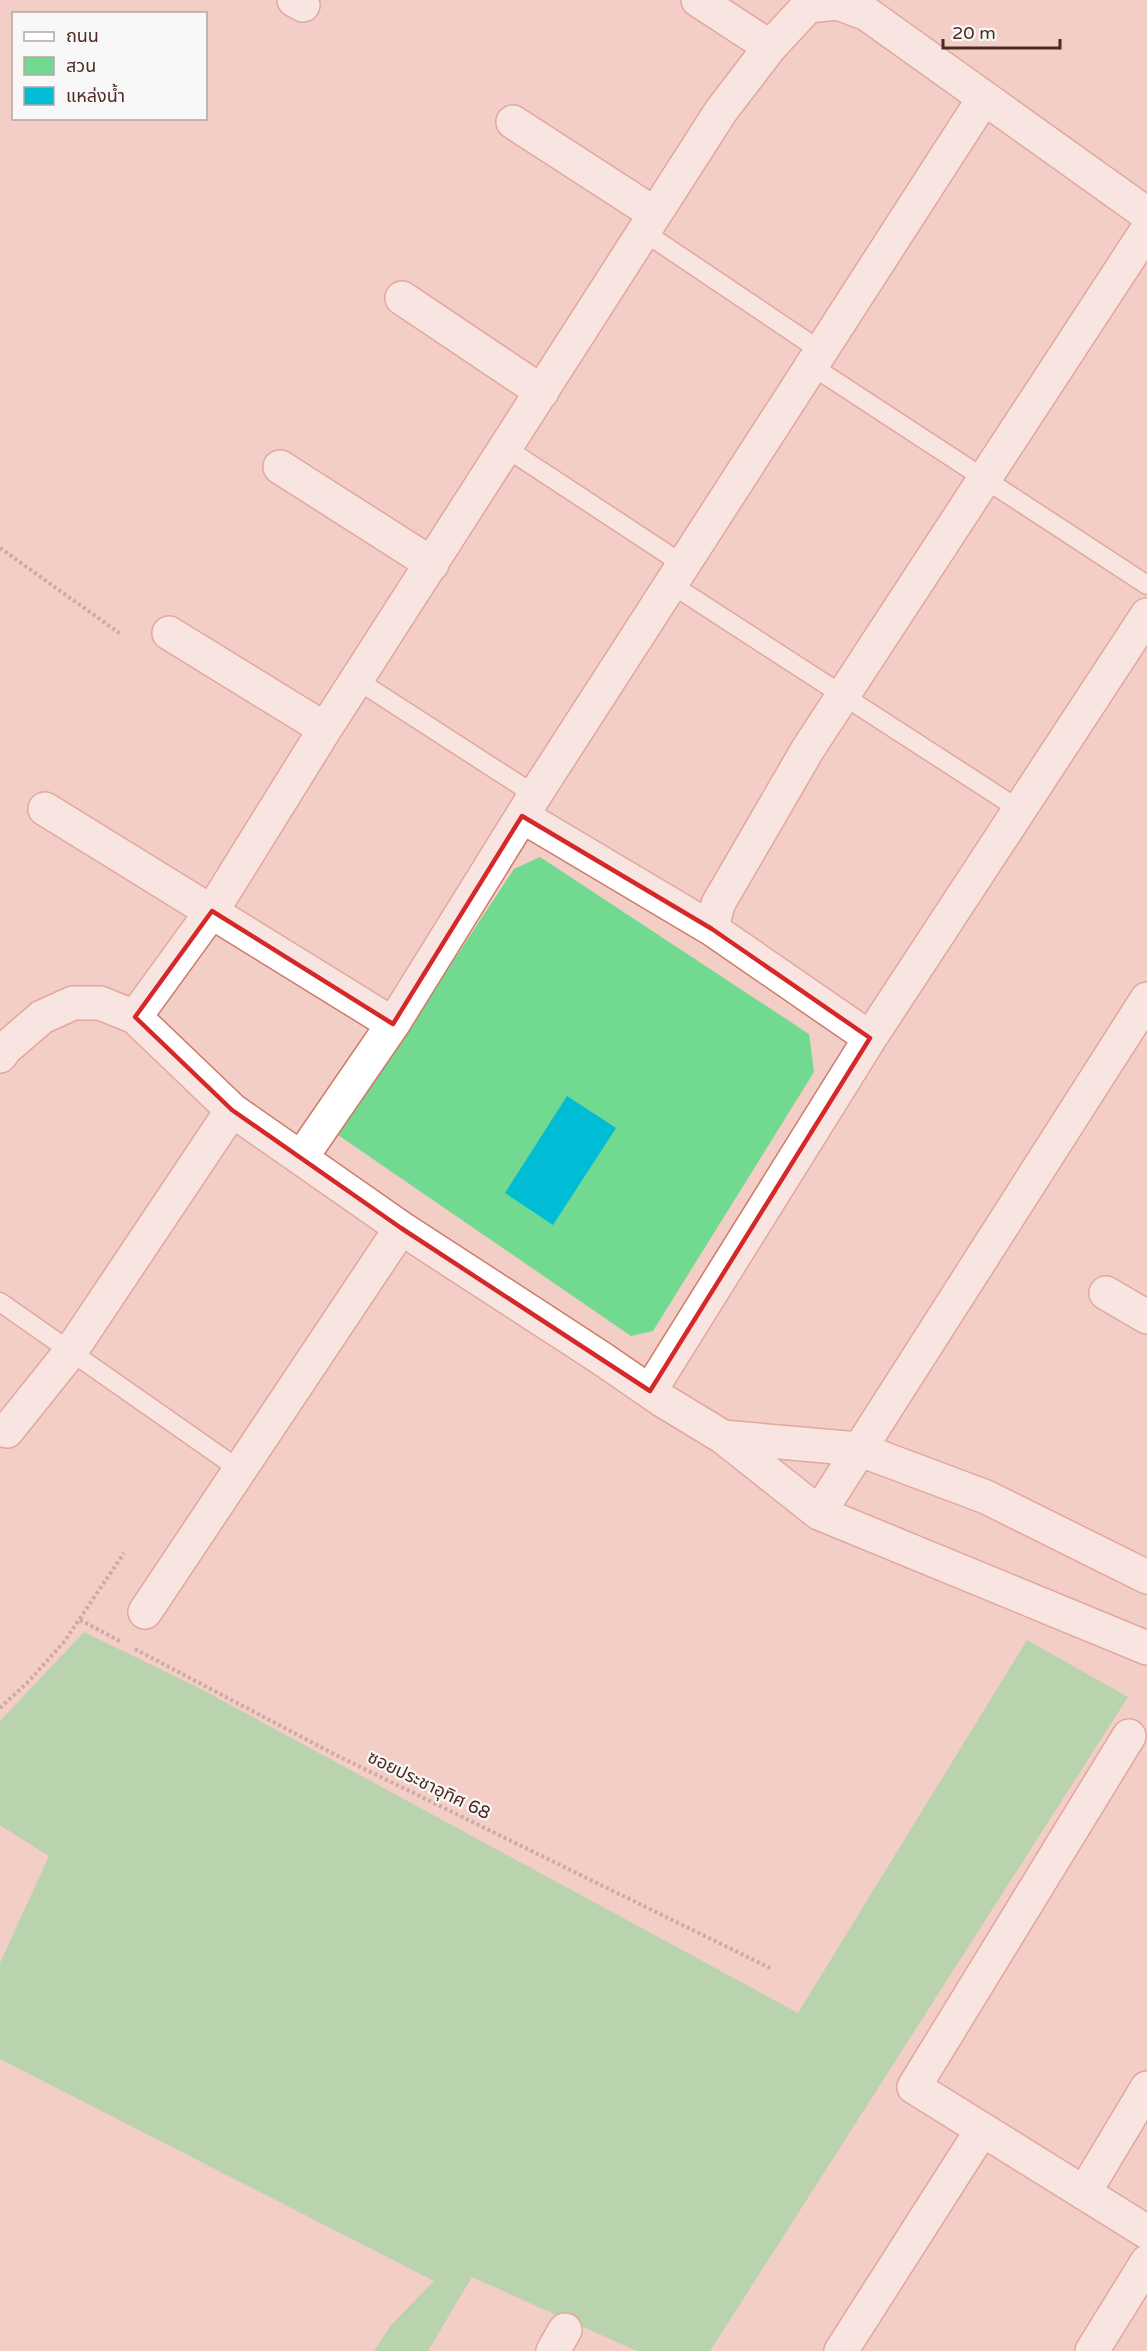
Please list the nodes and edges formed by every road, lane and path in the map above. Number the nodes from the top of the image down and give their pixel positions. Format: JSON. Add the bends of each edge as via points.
{"nodes":[{"id":1,"x":698,"y":0,"type":"edge"},
{"id":2,"x":770,"y":47,"type":"junction"},
{"id":3,"x":984,"y":98,"type":"junction"},
{"id":4,"x":513,"y":122,"type":"dead end"},
{"id":5,"x":1147,"y":214,"type":"edge"},
{"id":6,"x":650,"y":223,"type":"junction"},
{"id":7,"x":1147,"y":230,"type":"edge"},
{"id":8,"x":402,"y":298,"type":"dead end"},
{"id":9,"x":817,"y":358,"type":"junction"},
{"id":10,"x":542,"y":392,"type":"junction"},
{"id":11,"x":506,"y":448,"type":"junction"},
{"id":12,"x":280,"y":467,"type":"dead end"},
{"id":13,"x":984,"y":479,"type":"junction"},
{"id":14,"x":0,"y":548,"type":"edge"},
{"id":15,"x":432,"y":564,"type":"junction"},
{"id":16,"x":677,"y":575,"type":"junction"},
{"id":17,"x":1147,"y":585,"type":"edge"},
{"id":18,"x":1147,"y":615,"type":"edge"},
{"id":19,"x":169,"y":633,"type":"dead end"},
{"id":20,"x":122,"y":635,"type":"dead end"},
{"id":21,"x":357,"y":680,"type":"junction"},
{"id":22,"x":843,"y":695,"type":"junction"},
{"id":23,"x":325,"y":729,"type":"junction"},
{"id":24,"x":528,"y":806,"type":"junction"},
{"id":25,"x":45,"y":810,"type":"dead end"},
{"id":26,"x":1020,"y":810,"type":"junction"},
{"id":27,"x":212,"y":911,"type":"junction"},
{"id":28,"x":712,"y":929,"type":"junction"},
{"id":29,"x":1147,"y":999,"type":"edge"},
{"id":30,"x":135,"y":1017,"type":"junction"},
{"id":31,"x":393,"y":1024,"type":"junction"},
{"id":32,"x":870,"y":1038,"type":"junction"},
{"id":33,"x":0,"y":1056,"type":"edge"},
{"id":34,"x":232,"y":1110,"type":"junction"},
{"id":35,"x":301,"y":1158,"type":"junction"},
{"id":36,"x":401,"y":1228,"type":"junction"},
{"id":37,"x":1106,"y":1293,"type":"dead end"},
{"id":38,"x":0,"y":1302,"type":"edge"},
{"id":39,"x":1147,"y":1317,"type":"edge"},
{"id":40,"x":71,"y":1352,"type":"junction"},
{"id":41,"x":650,"y":1391,"type":"junction"},
{"id":42,"x":7,"y":1431,"type":"dead end"},
{"id":43,"x":723,"y":1437,"type":"junction"},
{"id":44,"x":858,"y":1449,"type":"junction"},
{"id":45,"x":240,"y":1470,"type":"junction"},
{"id":46,"x":819,"y":1513,"type":"junction"},
{"id":47,"x":124,"y":1552,"type":"dead end"},
{"id":48,"x":1147,"y":1576,"type":"edge"},
{"id":49,"x":145,"y":1612,"type":"dead end"},
{"id":50,"x":80,"y":1620,"type":"junction"},
{"id":51,"x":122,"y":1642,"type":"dead end"},
{"id":52,"x":132,"y":1648,"type":"dead end"},
{"id":53,"x":1147,"y":1648,"type":"edge"},
{"id":54,"x":0,"y":1708,"type":"edge"},
{"id":55,"x":1129,"y":1736,"type":"dead end"},
{"id":56,"x":770,"y":1968,"type":"dead end"},
{"id":57,"x":1147,"y":2088,"type":"edge"},
{"id":58,"x":982,"y":2130,"type":"junction"},
{"id":59,"x":1084,"y":2193,"type":"junction"},
{"id":60,"x":1147,"y":2232,"type":"edge"},
{"id":61,"x":1147,"y":2262,"type":"edge"},
{"id":62,"x":841,"y":2351,"type":"edge"},
{"id":63,"x":1092,"y":2351,"type":"edge"}],
"edges":[{"from":1,"to":2,"type":"street"},
{"from":2,"to":3,"type":"street","via":[[808,6],[838,3],[867,14]]},
{"from":2,"to":6,"type":"street","via":[[721,111]]},
{"from":3,"to":5,"type":"street"},
{"from":3,"to":9,"type":"street"},
{"from":4,"to":6,"type":"street"},
{"from":6,"to":9,"type":"lane"},
{"from":6,"to":10,"type":"street"},
{"from":7,"to":13,"type":"street"},
{"from":8,"to":10,"type":"street"},
{"from":9,"to":13,"type":"lane"},
{"from":9,"to":16,"type":"street"},
{"from":10,"to":11,"type":"street"},
{"from":11,"to":15,"type":"street"},
{"from":11,"to":16,"type":"lane"},
{"from":12,"to":15,"type":"street"},
{"from":13,"to":17,"type":"lane"},
{"from":13,"to":22,"type":"street"},
{"from":14,"to":20,"type":"path"},
{"from":15,"to":21,"type":"street"},
{"from":16,"to":22,"type":"lane"},
{"from":16,"to":24,"type":"street"},
{"from":18,"to":26,"type":"street"},
{"from":19,"to":23,"type":"street"},
{"from":21,"to":23,"type":"street"},
{"from":21,"to":24,"type":"lane"},
{"from":22,"to":26,"type":"lane"},
{"from":22,"to":28,"type":"street","via":[[729,883],[718,904]]},
{"from":23,"to":27,"type":"street"},
{"from":24,"to":28,"type":"street"},
{"from":24,"to":31,"type":"street"},
{"from":25,"to":27,"type":"street"},
{"from":26,"to":32,"type":"street"},
{"from":27,"to":30,"type":"street"},
{"from":27,"to":31,"type":"street"},
{"from":28,"to":32,"type":"street"},
{"from":29,"to":44,"type":"street"},
{"from":30,"to":33,"type":"street","via":[[100,1003],[73,1003],[42,1017]]},
{"from":30,"to":34,"type":"street"},
{"from":31,"to":35,"type":"street"},
{"from":32,"to":41,"type":"street"},
{"from":34,"to":35,"type":"street"},
{"from":34,"to":40,"type":"street"},
{"from":35,"to":36,"type":"street"},
{"from":36,"to":41,"type":"street"},
{"from":36,"to":45,"type":"street"},
{"from":37,"to":39,"type":"street"},
{"from":38,"to":40,"type":"lane"},
{"from":40,"to":42,"type":"street"},
{"from":40,"to":45,"type":"lane"},
{"from":41,"to":43,"type":"street"},
{"from":43,"to":44,"type":"street"},
{"from":43,"to":46,"type":"street"},
{"from":44,"to":46,"type":"street"},
{"from":44,"to":48,"type":"street","via":[[986,1497]]},
{"from":45,"to":49,"type":"street"},
{"from":46,"to":53,"type":"street"},
{"from":47,"to":50,"type":"path"},
{"from":50,"to":51,"type":"path"},
{"from":50,"to":54,"type":"path","via":[[35,1674]]},
{"from":52,"to":56,"type":"path","name":"ซอยประชาอุทิศ 68","via":[[332,1753]]},
{"from":55,"to":58,"type":"street","via":[[914,2087]]},
{"from":57,"to":59,"type":"street"},
{"from":58,"to":59,"type":"street"},
{"from":58,"to":62,"type":"street"},
{"from":59,"to":60,"type":"street"},
{"from":61,"to":63,"type":"street"}]}
